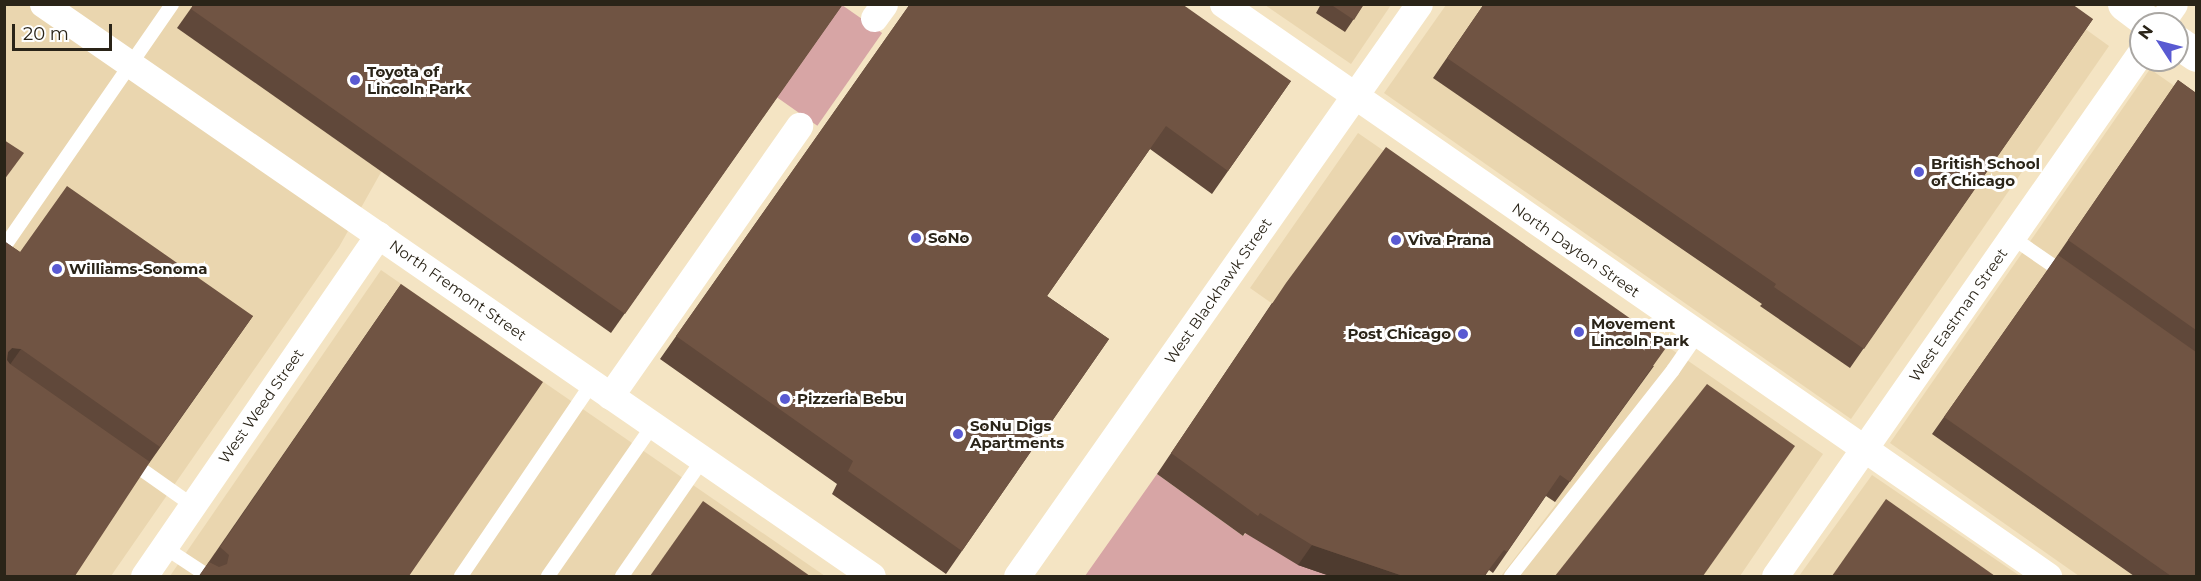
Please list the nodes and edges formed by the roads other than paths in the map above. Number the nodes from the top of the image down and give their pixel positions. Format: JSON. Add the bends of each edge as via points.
{"nodes":[{"id":1,"x":43,"y":4,"type":"edge"},
{"id":2,"x":172,"y":4,"type":"edge"},
{"id":3,"x":1419,"y":4,"type":"edge"},
{"id":4,"x":1234,"y":8,"type":"edge"},
{"id":5,"x":130,"y":65,"type":"junction"},
{"id":6,"x":2129,"y":69,"type":"edge"},
{"id":7,"x":1354,"y":96,"type":"junction"},
{"id":8,"x":799,"y":126,"type":"dead end"},
{"id":9,"x":378,"y":235,"type":"junction"},
{"id":10,"x":2013,"y":238,"type":"junction"},
{"id":11,"x":4,"y":247,"type":"edge"},
{"id":12,"x":2081,"y":286,"type":"edge"},
{"id":13,"x":1698,"y":334,"type":"junction"},
{"id":14,"x":601,"y":389,"type":"junction"},
{"id":15,"x":653,"y":425,"type":"junction"},
{"id":16,"x":1863,"y":450,"type":"junction"},
{"id":17,"x":122,"y":456,"type":"edge"},
{"id":18,"x":703,"y":459,"type":"junction"},
{"id":19,"x":192,"y":505,"type":"junction"},
{"id":20,"x":164,"y":547,"type":"junction"},
{"id":21,"x":144,"y":576,"type":"edge"},
{"id":22,"x":208,"y":576,"type":"edge"},
{"id":23,"x":461,"y":576,"type":"edge"},
{"id":24,"x":548,"y":576,"type":"edge"},
{"id":25,"x":622,"y":576,"type":"edge"},
{"id":26,"x":872,"y":576,"type":"edge"},
{"id":27,"x":1017,"y":576,"type":"edge"},
{"id":28,"x":1511,"y":576,"type":"edge"},
{"id":29,"x":1775,"y":576,"type":"edge"},
{"id":30,"x":2048,"y":576,"type":"edge"}],
"edges":[{"from":1,"to":5,"type":"street","name":"North Fremont Street"},
{"from":2,"to":5,"type":"lane"},
{"from":3,"to":7,"type":"street","name":"West Blackhawk Street"},
{"from":4,"to":7,"type":"street","name":"North Dayton Street"},
{"from":5,"to":9,"type":"street","name":"North Fremont Street"},
{"from":5,"to":11,"type":"lane"},
{"from":6,"to":10,"type":"street","name":"West Eastman Street"},
{"from":7,"to":13,"type":"street","name":"North Dayton Street"},
{"from":7,"to":27,"type":"street","name":"West Blackhawk Street"},
{"from":8,"to":14,"type":"street"},
{"from":9,"to":14,"type":"street","name":"North Fremont Street"},
{"from":9,"to":19,"type":"street","name":"West Weed Street"},
{"from":10,"to":12,"type":"lane"},
{"from":10,"to":16,"type":"street","name":"West Eastman Street"},
{"from":13,"to":16,"type":"street","name":"North Dayton Street"},
{"from":13,"to":28,"type":"lane"},
{"from":14,"to":15,"type":"street","name":"North Fremont Street"},
{"from":14,"to":23,"type":"lane"},
{"from":15,"to":18,"type":"street","name":"North Fremont Street"},
{"from":15,"to":24,"type":"lane"},
{"from":16,"to":29,"type":"street","name":"West Eastman Street"},
{"from":16,"to":30,"type":"street","name":"North Dayton Street"},
{"from":17,"to":19,"type":"lane"},
{"from":18,"to":25,"type":"lane"},
{"from":18,"to":26,"type":"street","name":"North Fremont Street"},
{"from":19,"to":20,"type":"street","name":"West Weed Street"},
{"from":20,"to":21,"type":"street","name":"West Weed Street"},
{"from":20,"to":22,"type":"lane"}]}
